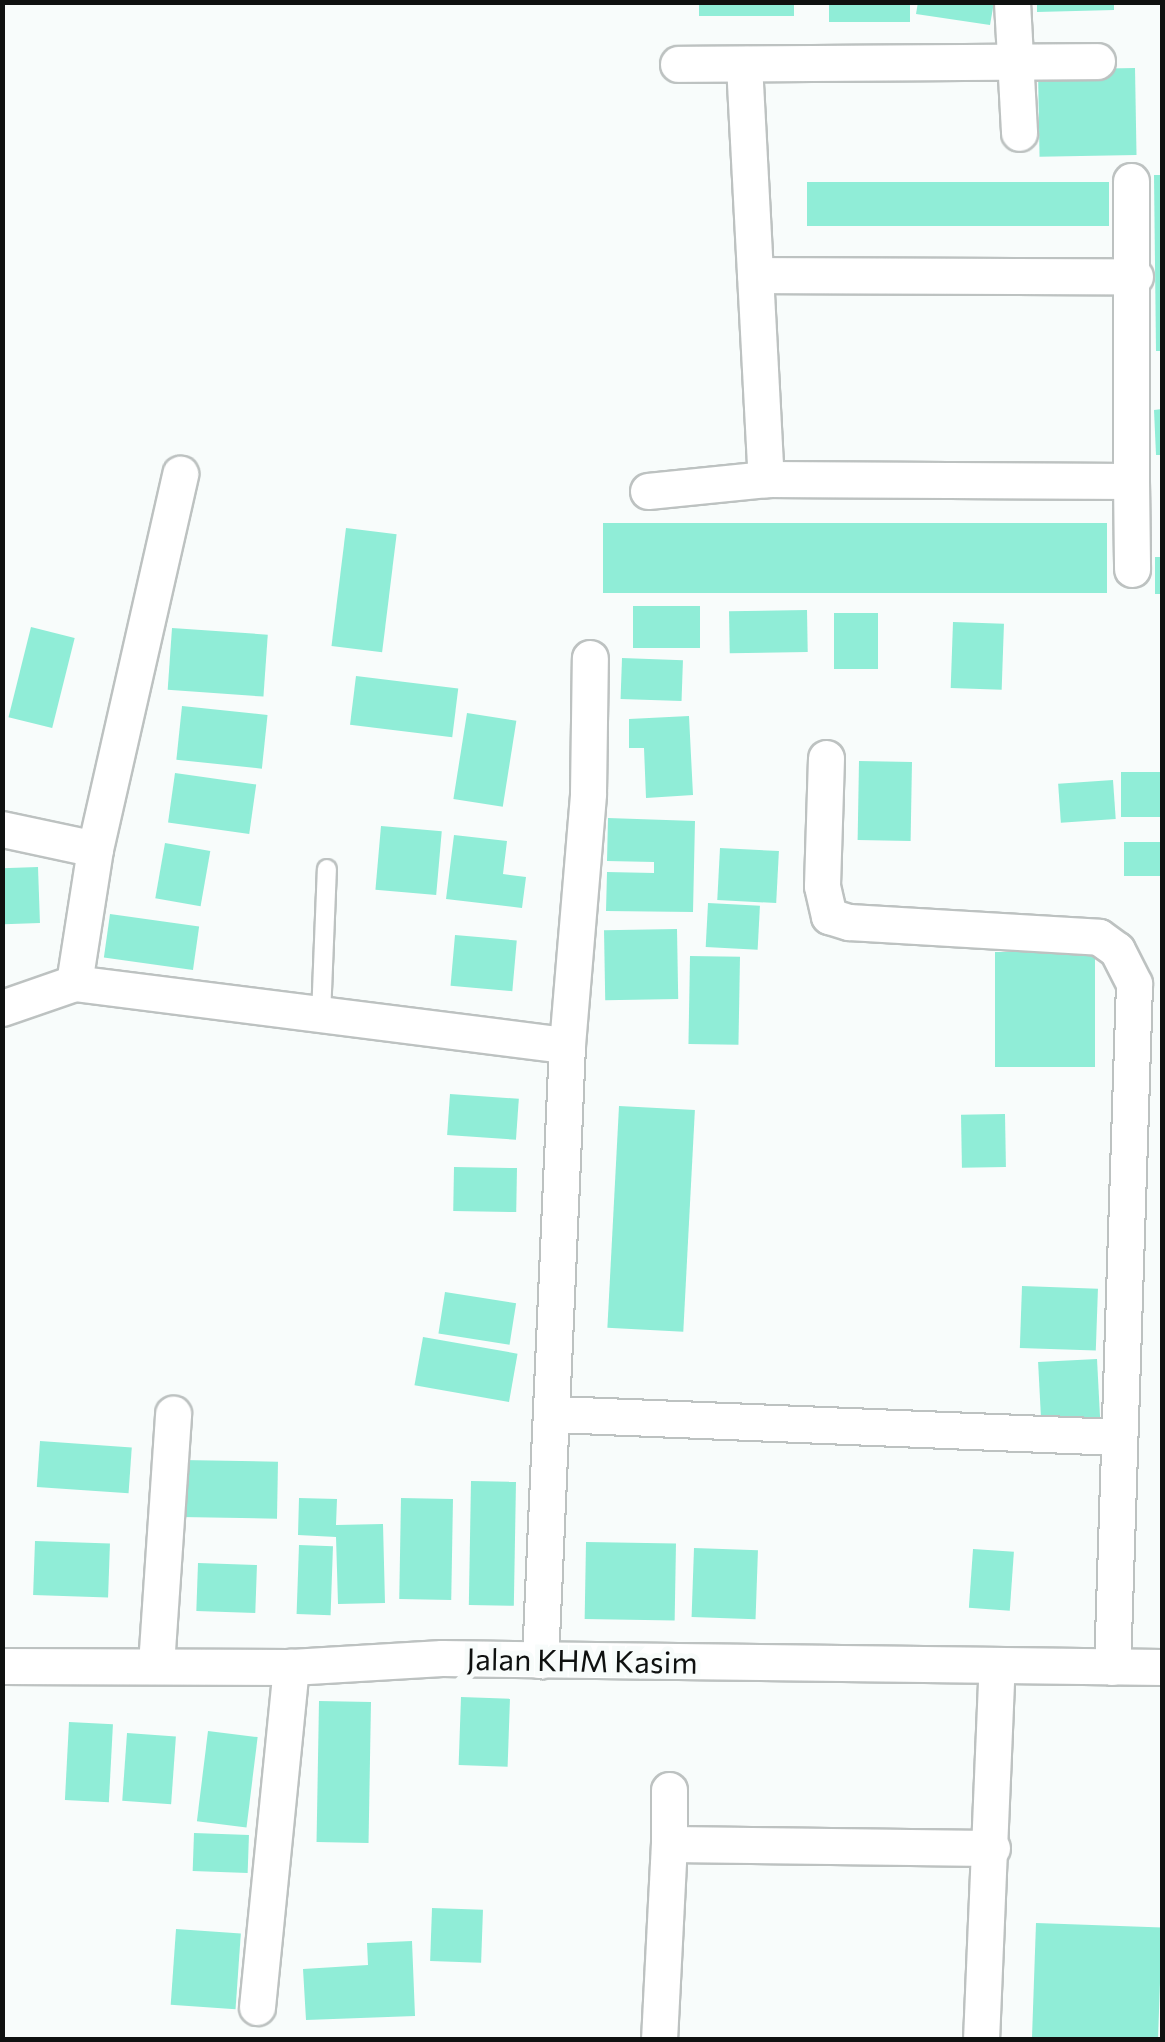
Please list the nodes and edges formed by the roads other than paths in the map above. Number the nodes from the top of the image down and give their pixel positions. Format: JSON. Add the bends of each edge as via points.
{"nodes":[{"id":1,"x":1012,"y":2,"type":"edge"},
{"id":2,"x":1013,"y":59,"type":"junction"},
{"id":3,"x":1098,"y":61,"type":"dead end"},
{"id":4,"x":678,"y":64,"type":"dead end"},
{"id":5,"x":744,"y":64,"type":"junction"},
{"id":6,"x":1018,"y":133,"type":"dead end"},
{"id":7,"x":1131,"y":181,"type":"dead end"},
{"id":8,"x":755,"y":275,"type":"junction"},
{"id":9,"x":1135,"y":276,"type":"junction"},
{"id":10,"x":1148,"y":389,"type":"edge"},
{"id":11,"x":180,"y":474,"type":"dead end"},
{"id":12,"x":766,"y":479,"type":"junction"},
{"id":13,"x":1131,"y":482,"type":"junction"},
{"id":14,"x":648,"y":490,"type":"dead end"},
{"id":15,"x":1132,"y":570,"type":"dead end"},
{"id":16,"x":590,"y":658,"type":"dead end"},
{"id":17,"x":826,"y":758,"type":"dead end"},
{"id":18,"x":2,"y":829,"type":"edge"},
{"id":19,"x":95,"y":849,"type":"junction"},
{"id":20,"x":327,"y":869,"type":"dead end"},
{"id":21,"x":74,"y":983,"type":"junction"},
{"id":22,"x":2,"y":1008,"type":"edge"},
{"id":23,"x":320,"y":1016,"type":"junction"},
{"id":24,"x":567,"y":1045,"type":"junction"},
{"id":25,"x":173,"y":1414,"type":"dead end"},
{"id":26,"x":555,"y":1414,"type":"junction"},
{"id":27,"x":1118,"y":1437,"type":"junction"},
{"id":28,"x":540,"y":1660,"type":"junction"},
{"id":29,"x":156,"y":1665,"type":"junction"},
{"id":30,"x":998,"y":1665,"type":"junction"},
{"id":31,"x":2,"y":1666,"type":"edge"},
{"id":32,"x":291,"y":1667,"type":"junction"},
{"id":33,"x":1112,"y":1667,"type":"junction"},
{"id":34,"x":1162,"y":1667,"type":"edge"},
{"id":35,"x":669,"y":1790,"type":"dead end"},
{"id":36,"x":669,"y":1844,"type":"junction"},
{"id":37,"x":992,"y":1848,"type":"junction"},
{"id":38,"x":257,"y":2007,"type":"dead end"},
{"id":39,"x":659,"y":2040,"type":"edge"},
{"id":40,"x":981,"y":2040,"type":"edge"}],
"edges":[{"from":1,"to":2,"type":"street"},
{"from":2,"to":3,"type":"street"},
{"from":2,"to":5,"type":"street"},
{"from":2,"to":6,"type":"street"},
{"from":4,"to":5,"type":"street"},
{"from":5,"to":8,"type":"street"},
{"from":7,"to":9,"type":"street"},
{"from":8,"to":9,"type":"street"},
{"from":8,"to":12,"type":"street"},
{"from":9,"to":10,"type":"street"},
{"from":10,"to":13,"type":"street"},
{"from":11,"to":19,"type":"street"},
{"from":12,"to":13,"type":"street"},
{"from":12,"to":14,"type":"street"},
{"from":13,"to":15,"type":"street"},
{"from":16,"to":24,"type":"street","via":[[588,793]]},
{"from":17,"to":27,"type":"street","via":[[822,886],[829,916],[1099,937],[1127,966],[1136,1006]]},
{"from":18,"to":19,"type":"street"},
{"from":19,"to":21,"type":"street"},
{"from":20,"to":23,"type":"lane"},
{"from":21,"to":22,"type":"street"},
{"from":21,"to":23,"type":"street"},
{"from":23,"to":24,"type":"street"},
{"from":24,"to":26,"type":"street"},
{"from":25,"to":29,"type":"street"},
{"from":26,"to":27,"type":"street"},
{"from":26,"to":28,"type":"street"},
{"from":27,"to":33,"type":"street"},
{"from":28,"to":30,"type":"street","name":"Jalan KHM Kasim"},
{"from":28,"to":32,"type":"street","name":"Jalan KHM Kasim"},
{"from":29,"to":31,"type":"street","name":"Jalan KHM Kasim"},
{"from":29,"to":32,"type":"street","name":"Jalan KHM Kasim"},
{"from":30,"to":33,"type":"street","name":"Jalan KHM Kasim"},
{"from":30,"to":37,"type":"street"},
{"from":32,"to":38,"type":"street"},
{"from":33,"to":34,"type":"street","name":"Jalan KHM Kasim"},
{"from":35,"to":36,"type":"street"},
{"from":36,"to":37,"type":"street"},
{"from":36,"to":39,"type":"street"},
{"from":37,"to":40,"type":"street"}]}
